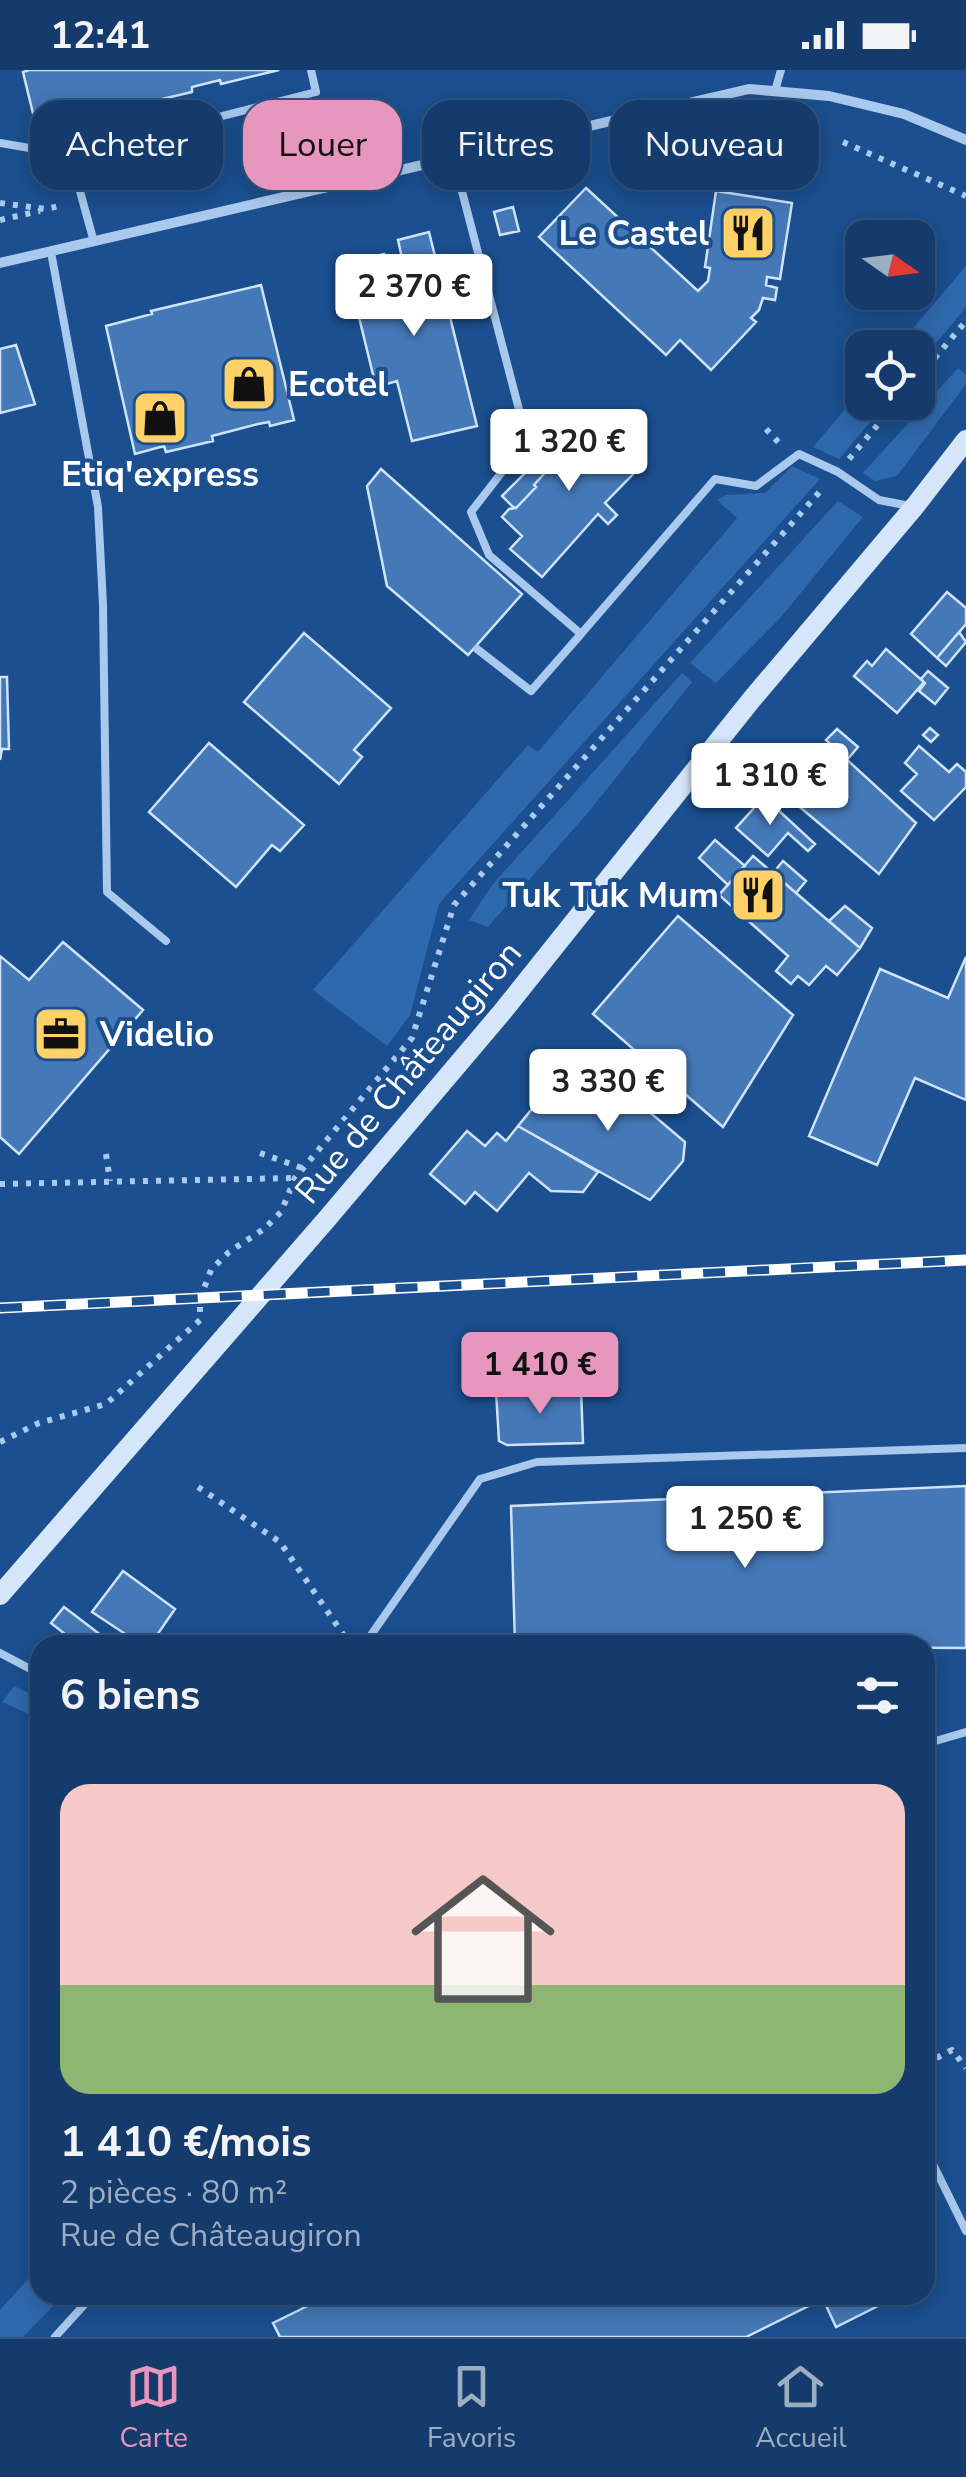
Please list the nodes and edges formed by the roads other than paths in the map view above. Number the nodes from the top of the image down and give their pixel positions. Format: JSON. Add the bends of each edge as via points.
{"nodes":[{"id":1,"x":311,"y":70,"type":"edge"},
{"id":2,"x":781,"y":70,"type":"edge"},
{"id":3,"x":774,"y":91,"type":"junction"},
{"id":4,"x":223,"y":115,"type":"edge"},
{"id":5,"x":590,"y":126,"type":"edge"},
{"id":6,"x":966,"y":140,"type":"edge"},
{"id":7,"x":0,"y":144,"type":"edge"},
{"id":8,"x":30,"y":148,"type":"edge"},
{"id":9,"x":422,"y":164,"type":"edge"},
{"id":10,"x":79,"y":190,"type":"edge"},
{"id":11,"x":462,"y":190,"type":"edge"},
{"id":12,"x":94,"y":242,"type":"junction"},
{"id":13,"x":51,"y":252,"type":"junction"},
{"id":14,"x":0,"y":263,"type":"edge"},
{"id":15,"x":966,"y":440,"type":"edge"},
{"id":16,"x":914,"y":506,"type":"junction"},
{"id":17,"x":580,"y":634,"type":"junction"},
{"id":18,"x":478,"y":649,"type":"dead end"},
{"id":19,"x":166,"y":941,"type":"dead end"},
{"id":20,"x":966,"y":1448,"type":"edge"},
{"id":21,"x":0,"y":1596,"type":"edge"},
{"id":22,"x":371,"y":1635,"type":"edge"},
{"id":23,"x":0,"y":1653,"type":"edge"},
{"id":24,"x":30,"y":1669,"type":"edge"},
{"id":25,"x":966,"y":1732,"type":"edge"},
{"id":26,"x":935,"y":1741,"type":"edge"},
{"id":27,"x":935,"y":2168,"type":"edge"},
{"id":28,"x":966,"y":2230,"type":"edge"},
{"id":29,"x":84,"y":2305,"type":"edge"},
{"id":30,"x":55,"y":2337,"type":"edge"}],
"edges":[{"from":1,"to":4,"type":"lane","via":[[316,92]]},
{"from":2,"to":3,"type":"lane"},
{"from":3,"to":5,"type":"street","via":[[749,89]]},
{"from":3,"to":6,"type":"street","via":[[904,114]]},
{"from":7,"to":8,"type":"lane"},
{"from":9,"to":12,"type":"street"},
{"from":10,"to":12,"type":"lane"},
{"from":11,"to":17,"type":"lane","via":[[527,440],[470,512],[489,555]]},
{"from":12,"to":13,"type":"street"},
{"from":13,"to":14,"type":"street"},
{"from":13,"to":19,"type":"lane","via":[[98,508],[107,892]]},
{"from":15,"to":16,"type":"main road","name":"Rue de Châteaugiron"},
{"from":16,"to":17,"type":"lane","via":[[879,500],[799,454],[756,486],[716,479]]},
{"from":16,"to":21,"type":"main road","name":"Rue de Châteaugiron","via":[[366,1173]]},
{"from":17,"to":18,"type":"lane","via":[[530,691]]},
{"from":20,"to":22,"type":"lane","via":[[538,1462],[480,1479]]},
{"from":23,"to":24,"type":"lane"},
{"from":25,"to":26,"type":"lane"},
{"from":27,"to":28,"type":"lane"},
{"from":29,"to":30,"type":"lane"}]}
